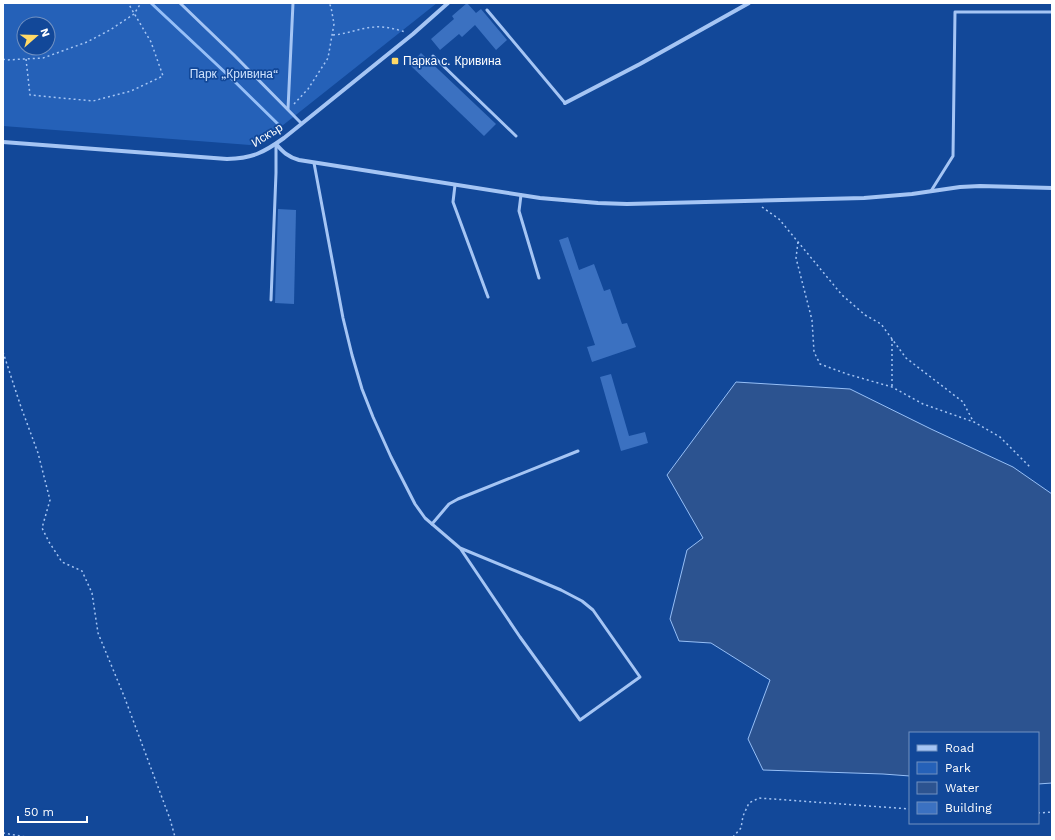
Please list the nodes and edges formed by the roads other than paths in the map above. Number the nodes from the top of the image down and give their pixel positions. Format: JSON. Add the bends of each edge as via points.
{"nodes":[{"id":1,"x":180,"y":3,"type":"edge"},
{"id":2,"x":293,"y":3,"type":"edge"},
{"id":3,"x":749,"y":3,"type":"edge"},
{"id":4,"x":447,"y":4,"type":"edge"},
{"id":5,"x":487,"y":10,"type":"dead end"},
{"id":6,"x":1052,"y":12,"type":"edge"},
{"id":7,"x":433,"y":56,"type":"dead end"},
{"id":8,"x":565,"y":103,"type":"joint"},
{"id":9,"x":288,"y":109,"type":"junction"},
{"id":10,"x":301,"y":123,"type":"junction"},
{"id":11,"x":516,"y":136,"type":"dead end"},
{"id":12,"x":3,"y":142,"type":"edge"},
{"id":13,"x":276,"y":144,"type":"junction"},
{"id":14,"x":314,"y":163,"type":"junction"},
{"id":15,"x":454,"y":185,"type":"junction"},
{"id":16,"x":1052,"y":188,"type":"edge"},
{"id":17,"x":930,"y":191,"type":"junction"},
{"id":18,"x":521,"y":195,"type":"junction"},
{"id":19,"x":538,"y":278,"type":"dead end"},
{"id":20,"x":488,"y":297,"type":"dead end"},
{"id":21,"x":271,"y":300,"type":"dead end"},
{"id":22,"x":578,"y":451,"type":"dead end"},
{"id":23,"x":432,"y":524,"type":"junction"},
{"id":24,"x":460,"y":548,"type":"junction"}],
"edges":[{"from":1,"to":9,"type":"lane"},
{"from":2,"to":9,"type":"lane"},
{"from":3,"to":8,"type":"street"},
{"from":4,"to":10,"type":"street","name":"Искър"},
{"from":5,"to":8,"type":"lane"},
{"from":6,"to":17,"type":"lane","via":[[956,12],[953,156]]},
{"from":7,"to":11,"type":"lane"},
{"from":9,"to":10,"type":"lane"},
{"from":10,"to":13,"type":"street","name":"Искър"},
{"from":12,"to":13,"type":"street","name":"Искър","via":[[227,159],[256,155]]},
{"from":13,"to":14,"type":"street","via":[[290,158]]},
{"from":13,"to":21,"type":"lane"},
{"from":14,"to":15,"type":"street"},
{"from":14,"to":23,"type":"lane","via":[[343,318],[362,389],[391,457],[415,504]]},
{"from":15,"to":18,"type":"street"},
{"from":15,"to":20,"type":"lane","via":[[453,202]]},
{"from":16,"to":17,"type":"street","via":[[973,186]]},
{"from":17,"to":18,"type":"street","via":[[864,198],[627,204],[573,202]]},
{"from":18,"to":19,"type":"lane","via":[[519,211]]},
{"from":22,"to":23,"type":"lane","via":[[458,498],[449,504]]},
{"from":23,"to":24,"type":"lane"},
{"from":24,"to":24,"type":"lane","via":[[582,601],[593,610],[640,677],[580,720]]}]}
